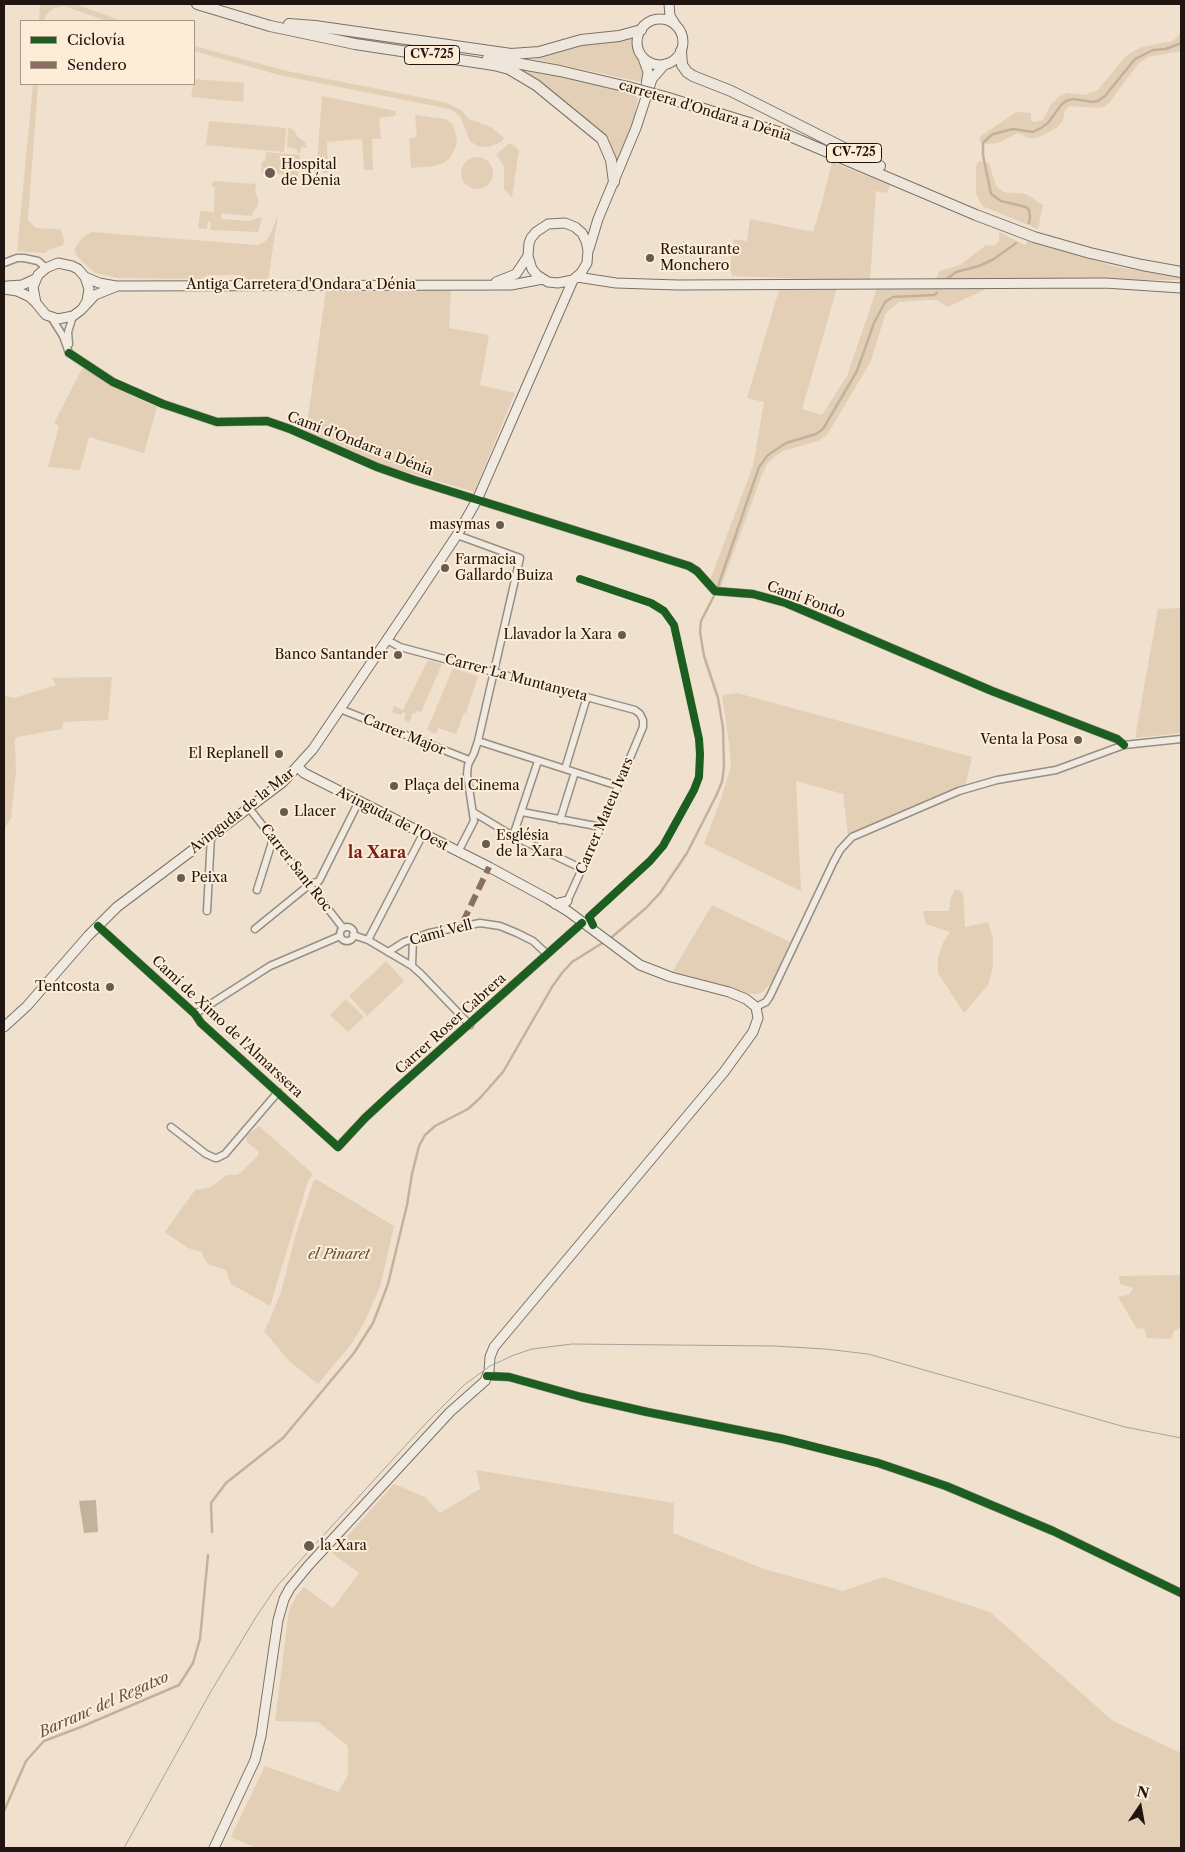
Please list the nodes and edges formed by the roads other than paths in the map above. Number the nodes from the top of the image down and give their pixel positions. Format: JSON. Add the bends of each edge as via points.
{"nodes":[{"id":1,"x":197,"y":4,"type":"edge"},
{"id":2,"x":213,"y":4,"type":"edge"},
{"id":3,"x":668,"y":4,"type":"edge"},
{"id":4,"x":656,"y":19,"type":"junction"},
{"id":5,"x":289,"y":24,"type":"junction"},
{"id":6,"x":675,"y":24,"type":"junction"},
{"id":7,"x":640,"y":30,"type":"junction"},
{"id":8,"x":681,"y":51,"type":"junction"},
{"id":9,"x":643,"y":57,"type":"junction"},
{"id":10,"x":666,"y":64,"type":"junction"},
{"id":11,"x":644,"y":101,"type":"junction"},
{"id":12,"x":614,"y":182,"type":"junction"},
{"id":13,"x":976,"y":215,"type":"junction"},
{"id":14,"x":598,"y":220,"type":"junction"},
{"id":15,"x":575,"y":227,"type":"junction"},
{"id":16,"x":588,"y":250,"type":"junction"},
{"id":17,"x":528,"y":256,"type":"junction"},
{"id":18,"x":4,"y":262,"type":"edge"},
{"id":19,"x":587,"y":263,"type":"junction"},
{"id":20,"x":46,"y":268,"type":"junction"},
{"id":21,"x":1181,"y":272,"type":"edge"},
{"id":22,"x":85,"y":277,"type":"junction"},
{"id":23,"x":575,"y":278,"type":"junction"},
{"id":24,"x":543,"y":279,"type":"junction"},
{"id":25,"x":35,"y":280,"type":"junction"},
{"id":26,"x":603,"y":282,"type":"junction"},
{"id":27,"x":553,"y":283,"type":"junction"},
{"id":28,"x":487,"y":285,"type":"junction"},
{"id":29,"x":116,"y":286,"type":"junction"},
{"id":30,"x":4,"y":287,"type":"edge"},
{"id":31,"x":1181,"y":288,"type":"edge"},
{"id":32,"x":36,"y":303,"type":"junction"},
{"id":33,"x":84,"y":306,"type":"junction"},
{"id":34,"x":560,"y":310,"type":"junction"},
{"id":35,"x":73,"y":316,"type":"junction"},
{"id":36,"x":51,"y":317,"type":"junction"},
{"id":37,"x":70,"y":353,"type":"junction"},
{"id":38,"x":477,"y":500,"type":"junction"},
{"id":39,"x":457,"y":535,"type":"junction"},
{"id":40,"x":387,"y":640,"type":"junction"},
{"id":41,"x":494,"y":673,"type":"junction"},
{"id":42,"x":587,"y":697,"type":"junction"},
{"id":43,"x":340,"y":709,"type":"junction"},
{"id":44,"x":643,"y":720,"type":"joint"},
{"id":45,"x":1181,"y":739,"type":"edge"},
{"id":46,"x":478,"y":741,"type":"junction"},
{"id":47,"x":1124,"y":745,"type":"junction"},
{"id":48,"x":469,"y":760,"type":"junction"},
{"id":49,"x":538,"y":761,"type":"junction"},
{"id":50,"x":298,"y":767,"type":"junction"},
{"id":51,"x":565,"y":769,"type":"junction"},
{"id":52,"x":575,"y":772,"type":"junction"},
{"id":53,"x":618,"y":786,"type":"junction"},
{"id":54,"x":359,"y":802,"type":"junction"},
{"id":55,"x":249,"y":808,"type":"junction"},
{"id":56,"x":473,"y":812,"type":"junction"},
{"id":57,"x":522,"y":812,"type":"junction"},
{"id":58,"x":560,"y":820,"type":"junction"},
{"id":59,"x":602,"y":827,"type":"junction"},
{"id":60,"x":423,"y":834,"type":"junction"},
{"id":61,"x":211,"y":836,"type":"junction"},
{"id":62,"x":514,"y":836,"type":"junction"},
{"id":63,"x":273,"y":838,"type":"junction"},
{"id":64,"x":458,"y":852,"type":"junction"},
{"id":65,"x":583,"y":869,"type":"junction"},
{"id":66,"x":309,"y":885,"type":"junction"},
{"id":67,"x":257,"y":890,"type":"dead end"},
{"id":68,"x":567,"y":901,"type":"junction"},
{"id":69,"x":555,"y":904,"type":"junction"},
{"id":70,"x":207,"y":911,"type":"dead end"},
{"id":71,"x":569,"y":912,"type":"junction"},
{"id":72,"x":582,"y":923,"type":"junction"},
{"id":73,"x":98,"y":926,"type":"junction"},
{"id":74,"x":343,"y":928,"type":"junction"},
{"id":75,"x":255,"y":929,"type":"dead end"},
{"id":76,"x":353,"y":935,"type":"junction"},
{"id":77,"x":340,"y":936,"type":"junction"},
{"id":78,"x":413,"y":938,"type":"junction"},
{"id":79,"x":368,"y":940,"type":"junction"},
{"id":80,"x":388,"y":952,"type":"junction"},
{"id":81,"x":547,"y":954,"type":"junction"},
{"id":82,"x":412,"y":966,"type":"junction"},
{"id":83,"x":756,"y":1007,"type":"junction"},
{"id":84,"x":195,"y":1014,"type":"junction"},
{"id":85,"x":470,"y":1025,"type":"junction"},
{"id":86,"x":4,"y":1027,"type":"edge"},
{"id":87,"x":278,"y":1092,"type":"junction"},
{"id":88,"x":171,"y":1127,"type":"dead end"},
{"id":89,"x":338,"y":1147,"type":"joint"},
{"id":90,"x":487,"y":1376,"type":"junction"},
{"id":91,"x":1181,"y":1593,"type":"edge"},
{"id":92,"x":214,"y":1848,"type":"edge"}],
"edges":[{"from":1,"to":12,"type":"main road","number":"CV-725","via":[[270,26],[355,44],[494,64],[509,69],[536,85],[602,139],[611,160]]},
{"from":2,"to":5,"type":"main road","name":"carretera d'Ondara a Dénia","number":"CV-725"},
{"from":3,"to":4,"type":"main road"},
{"from":3,"to":6,"type":"main road"},
{"from":4,"to":6,"type":"main road"},
{"from":4,"to":7,"type":"main road"},
{"from":5,"to":7,"type":"main road","number":"CV-725","via":[[511,54],[538,52],[581,40]]},
{"from":5,"to":13,"type":"main road","name":"carretera d'Ondara a Dénia","number":"CV-725","bridge":true,"via":[[531,65],[665,97],[785,134]]},
{"from":6,"to":8,"type":"main road","via":[[682,37]]},
{"from":7,"to":9,"type":"main road","via":[[638,44]]},
{"from":8,"to":10,"type":"main road"},
{"from":8,"to":13,"type":"main road","number":"CV-725","via":[[682,65],[693,76],[731,90],[890,171],[968,205]]},
{"from":9,"to":10,"type":"main road","via":[[650,62]]},
{"from":9,"to":11,"type":"main road","via":[[648,72]]},
{"from":10,"to":11,"type":"main road","via":[[652,79]]},
{"from":11,"to":12,"type":"main road"},
{"from":12,"to":14,"type":"main road"},
{"from":13,"to":21,"type":"main road","name":"carretera d'Ondara a Dénia","number":"CV-725","via":[[1082,251]]},
{"from":14,"to":15,"type":"main road","via":[[580,230]]},
{"from":14,"to":16,"type":"main road"},
{"from":15,"to":16,"type":"main road","via":[[586,241]]},
{"from":15,"to":17,"type":"main road","via":[[559,222],[542,227],[532,238]]},
{"from":16,"to":19,"type":"main road"},
{"from":17,"to":24,"type":"main road","via":[[532,269]]},
{"from":17,"to":28,"type":"main road","name":"Antiga Carretera d'Ondara a Dénia","via":[[516,274]]},
{"from":18,"to":20,"type":"street","via":[[24,258],[38,261]]},
{"from":19,"to":23,"type":"main road"},
{"from":19,"to":26,"type":"main road"},
{"from":20,"to":22,"type":"main road","via":[[65,264],[78,269]]},
{"from":20,"to":25,"type":"main road"},
{"from":22,"to":29,"type":"main road","name":"Antiga Carretera d'Ondara a Dénia"},
{"from":22,"to":33,"type":"main road","via":[[88,295]]},
{"from":23,"to":26,"type":"main road"},
{"from":23,"to":27,"type":"main road"},
{"from":23,"to":34,"type":"main road","name":"Avinguda de la Mar"},
{"from":24,"to":27,"type":"main road"},
{"from":24,"to":28,"type":"main road","name":"Antiga Carretera d'Ondara a Dénia"},
{"from":25,"to":30,"type":"main road","via":[[22,286]]},
{"from":25,"to":32,"type":"main road","via":[[33,295]]},
{"from":26,"to":31,"type":"main road","via":[[728,285],[1104,283]]},
{"from":27,"to":34,"type":"main road","via":[[560,293]]},
{"from":28,"to":29,"type":"main road","name":"Antiga Carretera d'Ondara a Dénia"},
{"from":29,"to":33,"type":"main road","name":"Antiga Carretera d'Ondara a Dénia","via":[[95,295]]},
{"from":30,"to":32,"type":"main road","via":[[30,297]]},
{"from":32,"to":36,"type":"main road"},
{"from":33,"to":35,"type":"main road"},
{"from":34,"to":38,"type":"main road","name":"Avinguda de la Mar"},
{"from":35,"to":36,"type":"main road"},
{"from":35,"to":37,"type":"street","via":[[68,332]]},
{"from":36,"to":37,"type":"street"},
{"from":37,"to":38,"type":"street","name":"Camí d’Ondara a Dénia","via":[[113,382],[163,404],[217,422],[266,421],[304,434],[377,467]]},
{"from":38,"to":39,"type":"main road","name":"Avinguda de la Mar"},
{"from":38,"to":47,"type":"street","name":"Camí Fondo","via":[[688,566],[715,591],[753,594],[786,602],[992,691],[1117,739]]},
{"from":39,"to":40,"type":"main road","name":"Avinguda de la Mar"},
{"from":39,"to":41,"type":"street","via":[[520,558]]},
{"from":40,"to":41,"type":"street","name":"Carrer La Muntanyeta","via":[[400,647]]},
{"from":40,"to":43,"type":"main road","name":"Avinguda de la Mar"},
{"from":41,"to":42,"type":"street","name":"Carrer La Muntanyeta"},
{"from":41,"to":46,"type":"street"},
{"from":42,"to":44,"type":"street","name":"Carrer La Muntanyeta","via":[[635,710]]},
{"from":42,"to":51,"type":"street"},
{"from":43,"to":48,"type":"street","name":"Carrer Major"},
{"from":43,"to":50,"type":"main road","name":"Avinguda de la Mar"},
{"from":44,"to":53,"type":"street","name":"Carrer Mateu Ivars"},
{"from":45,"to":47,"type":"street"},
{"from":46,"to":48,"type":"street"},
{"from":46,"to":49,"type":"street"},
{"from":47,"to":83,"type":"street","via":[[1056,770],[997,780],[959,791],[852,837],[833,863],[770,996]]},
{"from":48,"to":56,"type":"street","via":[[467,774]]},
{"from":49,"to":51,"type":"street"},
{"from":49,"to":57,"type":"street"},
{"from":50,"to":54,"type":"main road","name":"Avinguda de l'Oest","via":[[304,774]]},
{"from":50,"to":55,"type":"main road","name":"Avinguda de la Mar"},
{"from":51,"to":52,"type":"street"},
{"from":52,"to":53,"type":"street"},
{"from":52,"to":58,"type":"street"},
{"from":53,"to":59,"type":"street","name":"Carrer Mateu Ivars"},
{"from":54,"to":60,"type":"main road","name":"Avinguda de l'Oest"},
{"from":54,"to":66,"type":"street","via":[[319,881]]},
{"from":55,"to":61,"type":"main road","name":"Avinguda de la Mar"},
{"from":55,"to":63,"type":"street","name":"Carrer Sant Roc"},
{"from":56,"to":62,"type":"street"},
{"from":56,"to":64,"type":"street","via":[[474,821]]},
{"from":57,"to":58,"type":"street"},
{"from":57,"to":62,"type":"street"},
{"from":58,"to":59,"type":"street"},
{"from":59,"to":65,"type":"street","name":"Carrer Mateu Ivars"},
{"from":60,"to":64,"type":"main road","name":"Avinguda de l'Oest"},
{"from":60,"to":79,"type":"street"},
{"from":61,"to":70,"type":"street"},
{"from":61,"to":73,"type":"main road","name":"Avinguda de la Mar","via":[[137,891]]},
{"from":62,"to":65,"type":"street"},
{"from":63,"to":66,"type":"street","name":"Carrer Sant Roc"},
{"from":63,"to":67,"type":"street"},
{"from":64,"to":69,"type":"main road","name":"Avinguda de l'Oest"},
{"from":65,"to":68,"type":"street","name":"Carrer Mateu Ivars"},
{"from":66,"to":74,"type":"street","name":"Carrer Sant Roc"},
{"from":66,"to":75,"type":"street"},
{"from":68,"to":69,"type":"main road"},
{"from":68,"to":71,"type":"street"},
{"from":69,"to":71,"type":"main road","name":"Avinguda de l'Oest"},
{"from":71,"to":72,"type":"main road","name":"Avinguda de l'Oest"},
{"from":72,"to":81,"type":"street","name":"Carrer Roser Cabrera"},
{"from":72,"to":83,"type":"main road","name":"Avinguda de l'Oest","via":[[649,969],[735,994]]},
{"from":73,"to":84,"type":"street","name":"Camí de Ximo de l'Almarssera"},
{"from":73,"to":86,"type":"main road","name":"Avinguda de la Mar","via":[[40,992]]},
{"from":74,"to":76,"type":"street","via":[[349,928]]},
{"from":74,"to":77,"type":"street"},
{"from":76,"to":77,"type":"street","via":[[347,941]]},
{"from":76,"to":79,"type":"street"},
{"from":77,"to":84,"type":"street","via":[[270,966]]},
{"from":78,"to":80,"type":"street","name":"Camí Vell"},
{"from":78,"to":81,"type":"street","name":"Camí Vell","via":[[463,925],[487,923],[526,937]]},
{"from":78,"to":82,"type":"street"},
{"from":79,"to":80,"type":"street"},
{"from":80,"to":82,"type":"street"},
{"from":81,"to":85,"type":"street","name":"Carrer Roser Cabrera"},
{"from":82,"to":85,"type":"street"},
{"from":83,"to":90,"type":"main road","via":[[756,1026],[738,1054],[495,1346]]},
{"from":84,"to":87,"type":"street","name":"Camí de Ximo de l'Almarssera"},
{"from":85,"to":89,"type":"street","name":"Carrer Roser Cabrera","via":[[365,1118]]},
{"from":87,"to":88,"type":"street","via":[[218,1158],[206,1154]]},
{"from":87,"to":89,"type":"street","name":"Camí de Ximo de l'Almarssera"},
{"from":90,"to":91,"type":"street","via":[[509,1377],[581,1397],[783,1439],[878,1463],[946,1486],[1053,1531]]},
{"from":90,"to":92,"type":"main road","via":[[450,1412],[290,1588],[278,1620],[255,1760]]}]}
